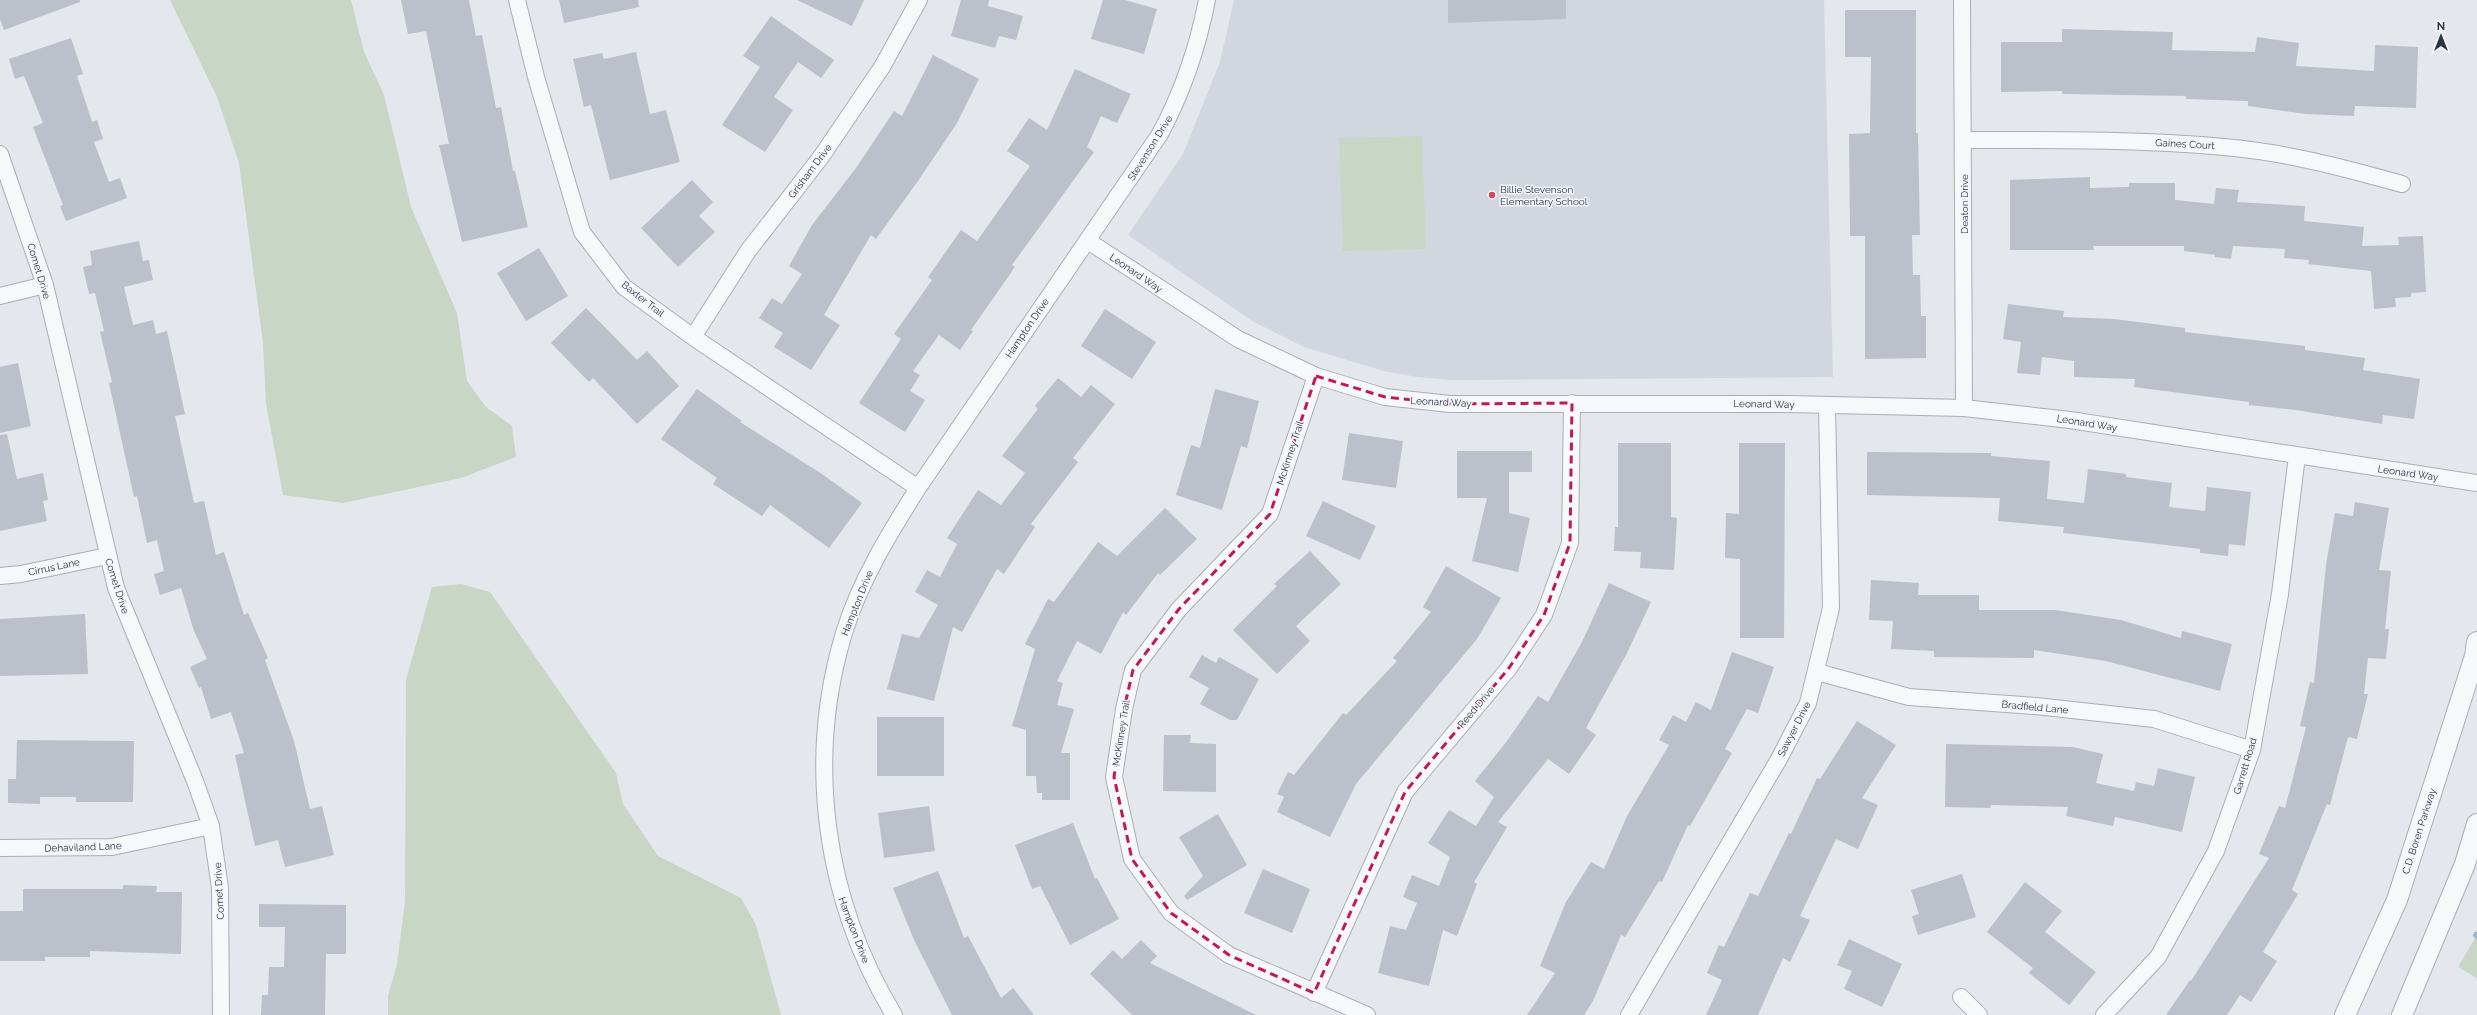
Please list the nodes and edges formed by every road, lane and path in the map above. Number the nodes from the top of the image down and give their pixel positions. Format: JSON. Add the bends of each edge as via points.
{"nodes":[{"id":1,"x":517,"y":0,"type":"edge"},
{"id":2,"x":919,"y":0,"type":"edge"},
{"id":3,"x":1207,"y":0,"type":"edge"},
{"id":4,"x":1962,"y":0,"type":"edge"},
{"id":5,"x":1964,"y":140,"type":"junction"},
{"id":6,"x":0,"y":154,"type":"edge"},
{"id":7,"x":2402,"y":184,"type":"dead end"},
{"id":8,"x":1088,"y":240,"type":"junction"},
{"id":9,"x":45,"y":285,"type":"junction"},
{"id":10,"x":0,"y":296,"type":"edge"},
{"id":11,"x":693,"y":337,"type":"junction"},
{"id":12,"x":1316,"y":376,"type":"junction"},
{"id":13,"x":1572,"y":403,"type":"junction"},
{"id":14,"x":1827,"y":406,"type":"junction"},
{"id":15,"x":1964,"y":408,"type":"junction"},
{"id":16,"x":2297,"y":456,"type":"junction"},
{"id":17,"x":2477,"y":483,"type":"edge"},
{"id":18,"x":918,"y":488,"type":"junction"},
{"id":19,"x":107,"y":556,"type":"junction"},
{"id":20,"x":0,"y":576,"type":"edge"},
{"id":21,"x":2477,"y":642,"type":"edge"},
{"id":22,"x":1817,"y":672,"type":"junction"},
{"id":23,"x":2252,"y":750,"type":"junction"},
{"id":24,"x":2477,"y":824,"type":"edge"},
{"id":25,"x":211,"y":826,"type":"junction"},
{"id":26,"x":0,"y":848,"type":"edge"},
{"id":27,"x":1314,"y":993,"type":"junction"},
{"id":28,"x":1961,"y":998,"type":"dead end"},
{"id":29,"x":221,"y":1015,"type":"edge"},
{"id":30,"x":894,"y":1015,"type":"edge"},
{"id":31,"x":1367,"y":1015,"type":"edge"},
{"id":32,"x":1629,"y":1015,"type":"edge"},
{"id":33,"x":1979,"y":1015,"type":"edge"},
{"id":34,"x":2104,"y":1015,"type":"edge"},
{"id":35,"x":2345,"y":1015,"type":"edge"},
{"id":36,"x":2402,"y":1015,"type":"edge"}],
"edges":[{"from":1,"to":11,"type":"street","name":"Baxter Trail","via":[[536,77],[582,232],[624,287]]},
{"from":2,"to":11,"type":"street","name":"Grisham Drive","via":[[882,67],[821,157],[748,251]]},
{"from":3,"to":8,"type":"street","name":"Stevenson Drive","via":[[1196,44],[1174,109],[1143,161]]},
{"from":4,"to":5,"type":"street","name":"Deaton Drive"},
{"from":5,"to":7,"type":"street","name":"Gaines Court","via":[[2112,140],[2225,147],[2324,162]]},
{"from":5,"to":15,"type":"street","name":"Deaton Drive"},
{"from":6,"to":9,"type":"street","name":"Comet Drive"},
{"from":8,"to":12,"type":"street","name":"Leonard Way","via":[[1216,326]]},
{"from":8,"to":18,"type":"street","name":"Hampton Drive"},
{"from":9,"to":10,"type":"street"},
{"from":9,"to":19,"type":"street","name":"Comet Drive"},
{"from":11,"to":18,"type":"street","name":"Baxter Trail"},
{"from":12,"to":13,"type":"street","name":"Leonard Way","via":[[1385,397],[1419,402]]},
{"from":12,"to":27,"type":"street","name":"McKinney Trail","via":[[1270,514],[1180,609],[1133,670],[1124,709],[1114,777],[1132,859],[1171,913],[1229,955]]},
{"from":13,"to":14,"type":"street","name":"Leonard Way"},
{"from":13,"to":27,"type":"street","name":"Reed Drive","via":[[1570,543],[1544,615],[1509,668],[1406,792]]},
{"from":14,"to":15,"type":"street","name":"Leonard Way"},
{"from":14,"to":22,"type":"street","name":"Sawyer Drive","via":[[1831,608]]},
{"from":15,"to":16,"type":"street","name":"Leonard Way","via":[[2070,420]]},
{"from":16,"to":17,"type":"street","name":"Leonard Way"},
{"from":16,"to":23,"type":"street","name":"Garrett Road","via":[[2280,594]]},
{"from":18,"to":30,"type":"street","name":"Hampton Drive","via":[[882,547],[844,633],[834,672],[825,742],[826,816],[838,886],[862,954]]},
{"from":19,"to":20,"type":"street","name":"Cirrus Lane"},
{"from":19,"to":25,"type":"street","name":"Comet Drive","via":[[126,617],[195,781]]},
{"from":21,"to":35,"type":"street","name":"C.D. Boren Parkway","via":[[2397,900]]},
{"from":22,"to":23,"type":"street","name":"Bradfield Lane","via":[[1909,696],[2154,719]]},
{"from":22,"to":32,"type":"street","name":"Sawyer Drive","via":[[1808,703],[1779,759]]},
{"from":23,"to":34,"type":"street","name":"Garrett Road","via":[[2216,851],[2161,951]]},
{"from":24,"to":36,"type":"street","via":[[2465,864]]},
{"from":25,"to":26,"type":"street","name":"Dehaviland Lane","via":[[112,847]]},
{"from":25,"to":29,"type":"street","name":"Comet Drive","via":[[220,888]]},
{"from":27,"to":31,"type":"street","name":"McKinney Trail"},
{"from":28,"to":33,"type":"street"}]}
